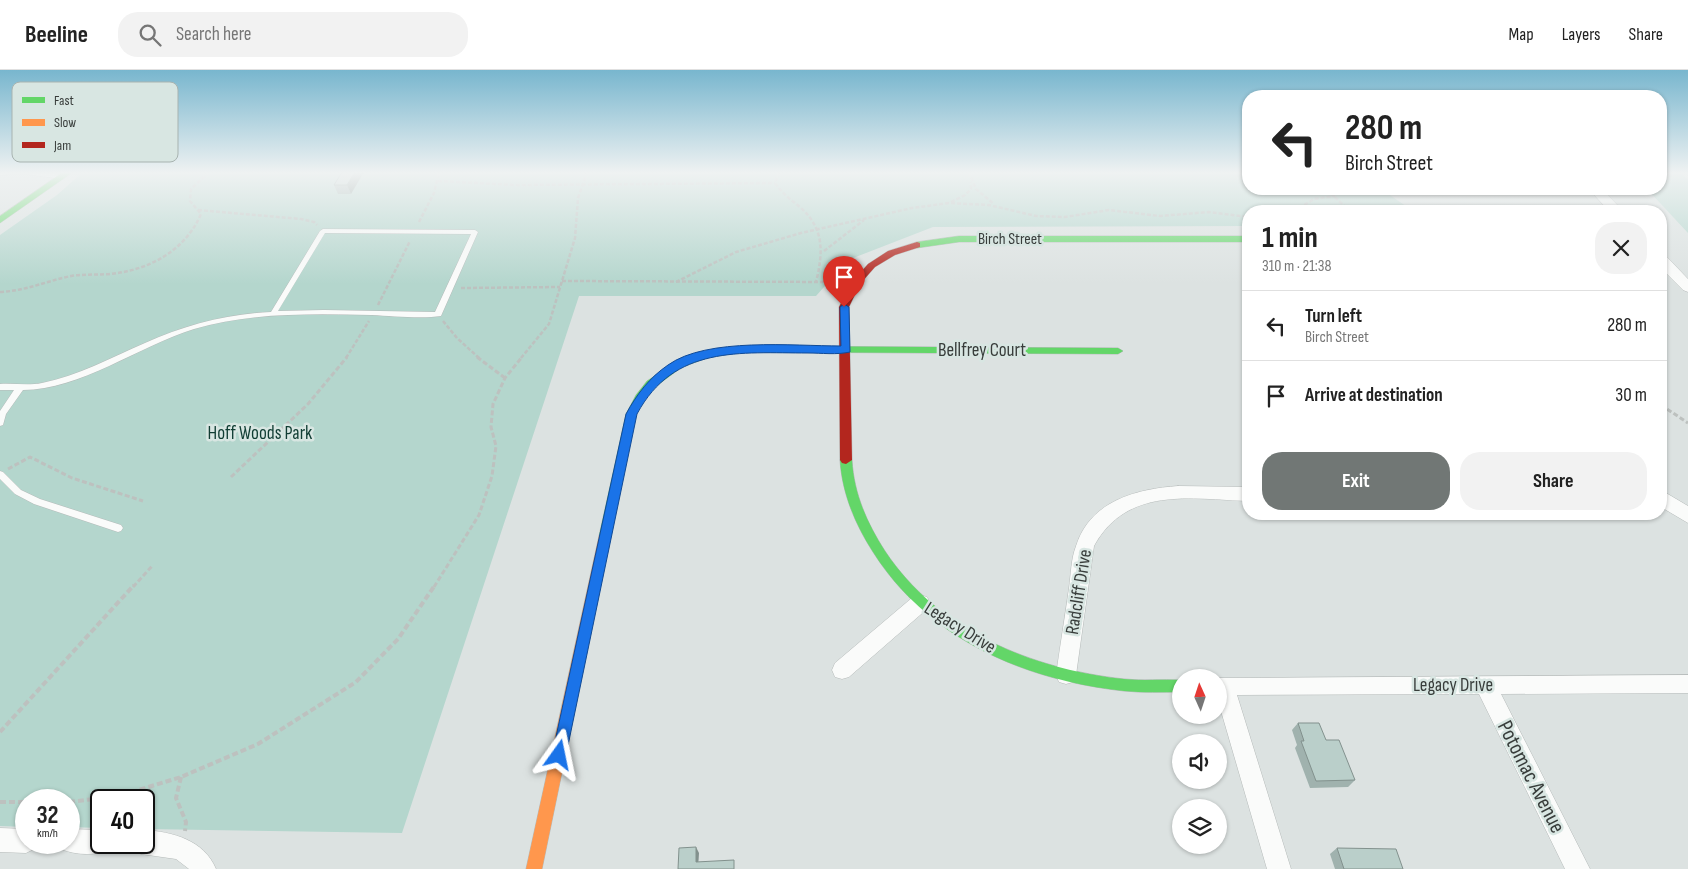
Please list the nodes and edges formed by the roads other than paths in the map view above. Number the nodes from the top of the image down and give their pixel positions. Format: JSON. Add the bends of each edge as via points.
{"nodes":[{"id":1,"x":1242,"y":240,"type":"edge"},
{"id":2,"x":1667,"y":265,"type":"edge"},
{"id":3,"x":1688,"y":287,"type":"edge"},
{"id":4,"x":273,"y":314,"type":"junction"},
{"id":5,"x":846,"y":349,"type":"junction"},
{"id":6,"x":1118,"y":351,"type":"dead end"},
{"id":7,"x":21,"y":386,"type":"junction"},
{"id":8,"x":0,"y":387,"type":"edge"},
{"id":9,"x":0,"y":423,"type":"edge"},
{"id":10,"x":0,"y":474,"type":"edge"},
{"id":11,"x":1242,"y":494,"type":"edge"},
{"id":12,"x":1667,"y":501,"type":"edge"},
{"id":13,"x":1688,"y":516,"type":"edge"},
{"id":14,"x":118,"y":528,"type":"dead end"},
{"id":15,"x":920,"y":603,"type":"junction"},
{"id":16,"x":842,"y":670,"type":"dead end"},
{"id":17,"x":1066,"y":675,"type":"junction"},
{"id":18,"x":1688,"y":684,"type":"edge"},
{"id":19,"x":1485,"y":685,"type":"junction"},
{"id":20,"x":1172,"y":686,"type":"edge"},
{"id":21,"x":1228,"y":686,"type":"edge"},
{"id":22,"x":1228,"y":708,"type":"edge"},
{"id":23,"x":0,"y":840,"type":"edge"},
{"id":24,"x":15,"y":841,"type":"edge"},
{"id":25,"x":155,"y":843,"type":"edge"},
{"id":26,"x":204,"y":869,"type":"edge"},
{"id":27,"x":534,"y":869,"type":"edge"},
{"id":28,"x":1279,"y":869,"type":"edge"},
{"id":29,"x":1578,"y":869,"type":"edge"}],
"edges":[{"from":1,"to":5,"type":"street","name":"Birch Street","via":[[922,242],[889,253],[862,272],[854,282],[844,307]]},
{"from":2,"to":3,"type":"street"},
{"from":4,"to":4,"type":"lane","via":[[438,314],[475,232],[323,231]]},
{"from":4,"to":7,"type":"lane","via":[[210,322],[74,376],[40,386]]},
{"from":5,"to":6,"type":"street","name":"Bellfrey Court"},
{"from":5,"to":15,"type":"street","name":"Legacy Drive","via":[[846,470],[850,494],[871,543]]},
{"from":5,"to":27,"type":"street","name":"Bellfrey Court","via":[[744,349],[706,353],[672,366],[642,394],[631,414]]},
{"from":7,"to":8,"type":"lane"},
{"from":7,"to":9,"type":"lane","via":[[2,414]]},
{"from":10,"to":14,"type":"lane","via":[[18,492],[37,502]]},
{"from":11,"to":17,"type":"street","name":"Radcliff Drive","via":[[1144,496],[1114,507],[1101,517],[1091,529],[1085,546]]},
{"from":12,"to":13,"type":"street"},
{"from":15,"to":16,"type":"street"},
{"from":15,"to":17,"type":"street","name":"Legacy Drive","via":[[948,625],[997,652]]},
{"from":17,"to":20,"type":"street","name":"Legacy Drive","via":[[1117,684]]},
{"from":18,"to":19,"type":"street","name":"Legacy Drive"},
{"from":19,"to":21,"type":"street","name":"Legacy Drive"},
{"from":19,"to":29,"type":"street","name":"Potomac Avenue"},
{"from":22,"to":28,"type":"street"},
{"from":23,"to":24,"type":"street"},
{"from":25,"to":26,"type":"street","via":[[182,848]]}]}
